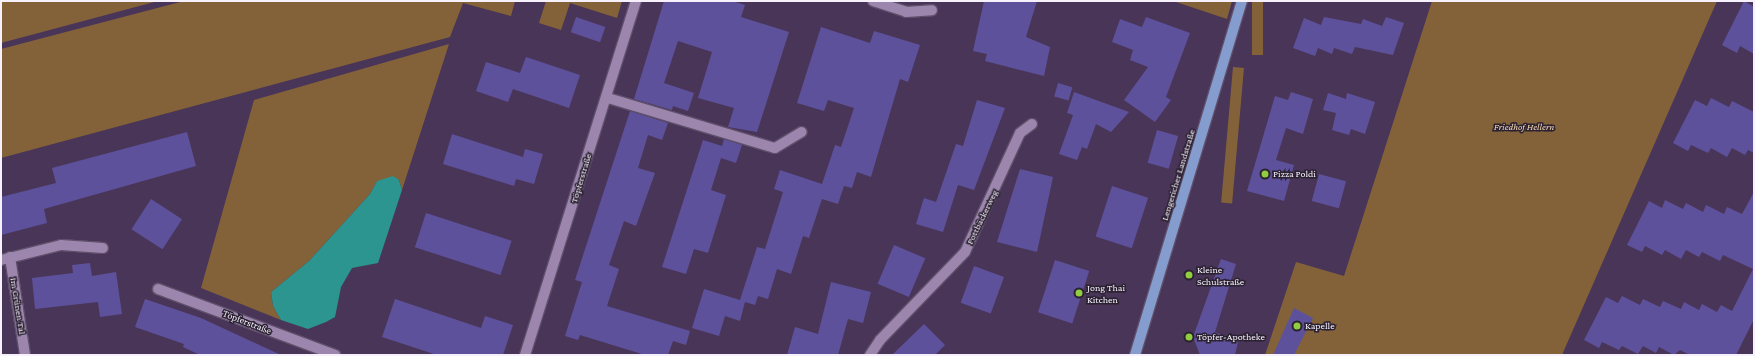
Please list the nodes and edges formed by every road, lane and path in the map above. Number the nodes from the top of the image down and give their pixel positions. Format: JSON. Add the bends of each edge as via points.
{"nodes":[{"id":1,"x":636,"y":1,"type":"edge"},
{"id":2,"x":873,"y":1,"type":"edge"},
{"id":3,"x":1242,"y":1,"type":"edge"},
{"id":4,"x":932,"y":10,"type":"dead end"},
{"id":5,"x":608,"y":98,"type":"junction"},
{"id":6,"x":1032,"y":124,"type":"dead end"},
{"id":7,"x":802,"y":132,"type":"dead end"},
{"id":8,"x":103,"y":248,"type":"dead end"},
{"id":9,"x":5,"y":259,"type":"edge"},
{"id":10,"x":158,"y":289,"type":"dead end"},
{"id":11,"x":25,"y":355,"type":"edge"},
{"id":12,"x":335,"y":355,"type":"edge"},
{"id":13,"x":525,"y":355,"type":"edge"},
{"id":14,"x":870,"y":355,"type":"edge"},
{"id":15,"x":1134,"y":355,"type":"edge"}],
"edges":[{"from":1,"to":5,"type":"street","name":"Töpferstraße"},
{"from":2,"to":4,"type":"street","via":[[906,12]]},
{"from":3,"to":15,"type":"main road","name":"Lengericher Landstraße"},
{"from":5,"to":7,"type":"street","via":[[775,148]]},
{"from":5,"to":13,"type":"street","name":"Töpferstraße"},
{"from":6,"to":14,"type":"street","name":"Pottbäckerweg","via":[[1020,133],[965,252],[880,340]]},
{"from":8,"to":9,"type":"street","name":"Im Grünen Tal","via":[[61,245]]},
{"from":9,"to":11,"type":"street","name":"Im Grünen Tal"},
{"from":10,"to":12,"type":"street","name":"Töpferstraße"}]}
